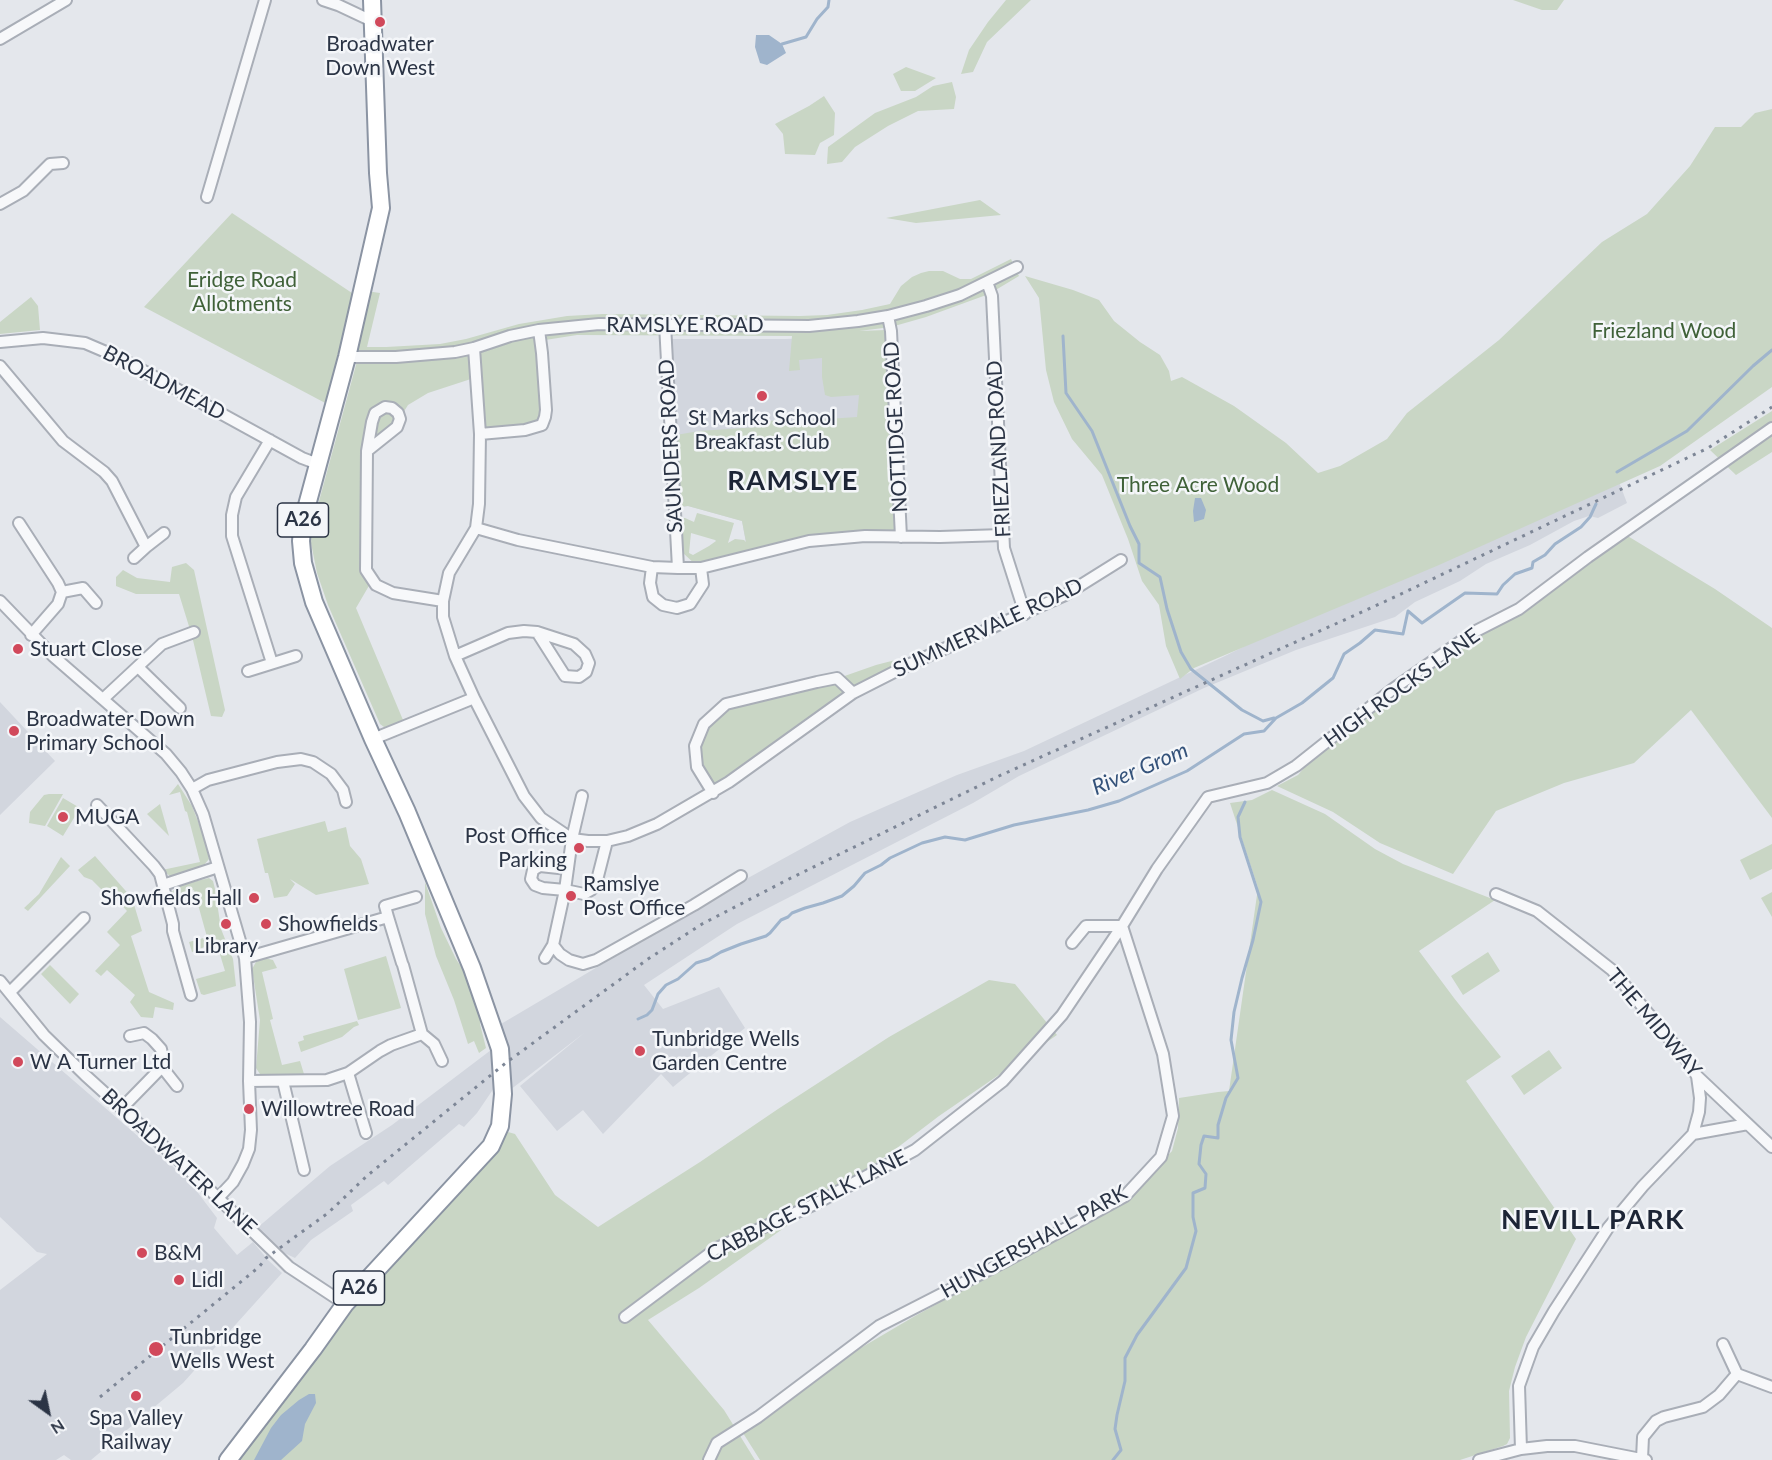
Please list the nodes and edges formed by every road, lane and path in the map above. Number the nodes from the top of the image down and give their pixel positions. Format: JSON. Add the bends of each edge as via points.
{"nodes":[{"id":1,"x":66,"y":0,"type":"edge"},
{"id":2,"x":265,"y":0,"type":"edge"},
{"id":3,"x":323,"y":0,"type":"edge"},
{"id":4,"x":372,"y":0,"type":"edge"},
{"id":5,"x":342,"y":2,"type":"edge"},
{"id":6,"x":372,"y":21,"type":"junction"},
{"id":7,"x":0,"y":39,"type":"edge"},
{"id":8,"x":63,"y":163,"type":"dead end"},
{"id":9,"x":207,"y":197,"type":"dead end"},
{"id":10,"x":0,"y":204,"type":"edge"},
{"id":11,"x":1017,"y":267,"type":"dead end"},
{"id":12,"x":987,"y":282,"type":"junction"},
{"id":13,"x":888,"y":316,"type":"junction"},
{"id":14,"x":665,"y":324,"type":"junction"},
{"id":15,"x":539,"y":330,"type":"junction"},
{"id":16,"x":0,"y":342,"type":"edge"},
{"id":17,"x":474,"y":348,"type":"junction"},
{"id":18,"x":347,"y":357,"type":"junction"},
{"id":19,"x":0,"y":366,"type":"edge"},
{"id":20,"x":1772,"y":428,"type":"edge"},
{"id":21,"x":480,"y":434,"type":"junction"},
{"id":22,"x":270,"y":440,"type":"junction"},
{"id":23,"x":367,"y":451,"type":"dead end"},
{"id":24,"x":318,"y":464,"type":"junction"},
{"id":25,"x":19,"y":524,"type":"dead end"},
{"id":26,"x":476,"y":528,"type":"junction"},
{"id":27,"x":164,"y":534,"type":"dead end"},
{"id":28,"x":1003,"y":535,"type":"junction"},
{"id":29,"x":901,"y":537,"type":"junction"},
{"id":30,"x":146,"y":548,"type":"junction"},
{"id":31,"x":134,"y":558,"type":"dead end"},
{"id":32,"x":1121,"y":560,"type":"dead end"},
{"id":33,"x":652,"y":567,"type":"junction"},
{"id":34,"x":678,"y":568,"type":"junction"},
{"id":35,"x":701,"y":568,"type":"junction"},
{"id":36,"x":62,"y":592,"type":"junction"},
{"id":37,"x":443,"y":601,"type":"junction"},
{"id":38,"x":0,"y":602,"type":"edge"},
{"id":39,"x":96,"y":603,"type":"dead end"},
{"id":40,"x":1025,"y":614,"type":"junction"},
{"id":41,"x":195,"y":632,"type":"dead end"},
{"id":42,"x":537,"y":632,"type":"junction"},
{"id":43,"x":31,"y":635,"type":"junction"},
{"id":44,"x":296,"y":656,"type":"dead end"},
{"id":45,"x":455,"y":656,"type":"junction"},
{"id":46,"x":272,"y":663,"type":"junction"},
{"id":47,"x":138,"y":667,"type":"junction"},
{"id":48,"x":248,"y":670,"type":"dead end"},
{"id":49,"x":853,"y":693,"type":"junction"},
{"id":50,"x":474,"y":698,"type":"junction"},
{"id":51,"x":104,"y":699,"type":"junction"},
{"id":52,"x":180,"y":708,"type":"dead end"},
{"id":53,"x":373,"y":740,"type":"junction"},
{"id":54,"x":192,"y":789,"type":"junction"},
{"id":55,"x":713,"y":793,"type":"junction"},
{"id":56,"x":582,"y":796,"type":"dead end"},
{"id":57,"x":346,"y":802,"type":"dead end"},
{"id":58,"x":97,"y":806,"type":"dead end"},
{"id":59,"x":572,"y":839,"type":"junction"},
{"id":60,"x":607,"y":841,"type":"junction"},
{"id":61,"x":218,"y":867,"type":"junction"},
{"id":62,"x":568,"y":869,"type":"junction"},
{"id":63,"x":741,"y":876,"type":"dead end"},
{"id":64,"x":163,"y":885,"type":"junction"},
{"id":65,"x":565,"y":890,"type":"junction"},
{"id":66,"x":1496,"y":894,"type":"dead end"},
{"id":67,"x":416,"y":897,"type":"dead end"},
{"id":68,"x":388,"y":917,"type":"junction"},
{"id":69,"x":84,"y":918,"type":"dead end"},
{"id":70,"x":1122,"y":926,"type":"junction"},
{"id":71,"x":1072,"y":943,"type":"dead end"},
{"id":72,"x":554,"y":945,"type":"junction"},
{"id":73,"x":245,"y":958,"type":"junction"},
{"id":74,"x":545,"y":958,"type":"dead end"},
{"id":75,"x":0,"y":981,"type":"edge"},
{"id":76,"x":10,"y":992,"type":"junction"},
{"id":77,"x":190,"y":995,"type":"dead end"},
{"id":78,"x":423,"y":1034,"type":"junction"},
{"id":79,"x":130,"y":1036,"type":"dead end"},
{"id":80,"x":441,"y":1061,"type":"dead end"},
{"id":81,"x":162,"y":1067,"type":"junction"},
{"id":82,"x":348,"y":1073,"type":"junction"},
{"id":83,"x":1698,"y":1076,"type":"junction"},
{"id":84,"x":249,"y":1081,"type":"junction"},
{"id":85,"x":283,"y":1081,"type":"junction"},
{"id":86,"x":177,"y":1086,"type":"dead end"},
{"id":87,"x":122,"y":1108,"type":"junction"},
{"id":88,"x":1748,"y":1124,"type":"junction"},
{"id":89,"x":366,"y":1133,"type":"dead end"},
{"id":90,"x":1693,"y":1134,"type":"junction"},
{"id":91,"x":1772,"y":1148,"type":"edge"},
{"id":92,"x":304,"y":1170,"type":"dead end"},
{"id":93,"x":218,"y":1198,"type":"junction"},
{"id":94,"x":345,"y":1304,"type":"junction"},
{"id":95,"x":626,"y":1317,"type":"dead end"},
{"id":96,"x":1723,"y":1344,"type":"dead end"},
{"id":97,"x":1737,"y":1374,"type":"junction"},
{"id":98,"x":1772,"y":1387,"type":"edge"},
{"id":99,"x":1521,"y":1449,"type":"junction"},
{"id":100,"x":1644,"y":1459,"type":"edge"},
{"id":101,"x":228,"y":1460,"type":"edge"},
{"id":102,"x":709,"y":1460,"type":"edge"},
{"id":103,"x":1479,"y":1460,"type":"edge"}],
"edges":[{"from":1,"to":7,"type":"street"},
{"from":2,"to":9,"type":"street"},
{"from":3,"to":5,"type":"street"},
{"from":4,"to":6,"type":"highway","number":"A26"},
{"from":5,"to":6,"type":"street"},
{"from":6,"to":18,"type":"highway","number":"A26","via":[[381,208]]},
{"from":8,"to":10,"type":"street","via":[[50,164],[23,191]]},
{"from":11,"to":12,"type":"street","name":"RAMSLYE ROAD"},
{"from":12,"to":13,"type":"street","name":"RAMSLYE ROAD","via":[[960,295]]},
{"from":12,"to":28,"type":"street","name":"FRIEZLAND ROAD","via":[[992,296]]},
{"from":13,"to":14,"type":"street","name":"RAMSLYE ROAD","via":[[809,326]]},
{"from":13,"to":29,"type":"street","name":"NOTTIDGE ROAD"},
{"from":14,"to":15,"type":"street","name":"RAMSLYE ROAD","via":[[599,324]]},
{"from":14,"to":34,"type":"street","name":"SAUNDERS ROAD"},
{"from":15,"to":17,"type":"street","name":"RAMSLYE ROAD"},
{"from":15,"to":21,"type":"street","via":[[546,410],[542,425]]},
{"from":16,"to":22,"type":"street","name":"BROADMEAD","via":[[43,338],[85,343],[176,387]]},
{"from":17,"to":18,"type":"street","name":"RAMSLYE ROAD","via":[[396,357]]},
{"from":17,"to":21,"type":"street"},
{"from":18,"to":24,"type":"highway","number":"A26"},
{"from":19,"to":30,"type":"street","via":[[63,441],[112,481]]},
{"from":20,"to":70,"type":"street","name":"HIGH ROCKS LANE","via":[[1526,605],[1474,632],[1402,683],[1296,766],[1267,783],[1208,797]]},
{"from":21,"to":26,"type":"street"},
{"from":22,"to":24,"type":"street","name":"BROADMEAD"},
{"from":22,"to":46,"type":"street","via":[[236,497],[232,536]]},
{"from":23,"to":37,"type":"street","via":[[366,570],[376,585],[393,593]]},
{"from":24,"to":53,"type":"highway","number":"A26","via":[[303,520],[303,563],[314,602]]},
{"from":25,"to":36,"type":"street"},
{"from":26,"to":33,"type":"street"},
{"from":26,"to":37,"type":"street","via":[[449,573]]},
{"from":27,"to":30,"type":"street"},
{"from":28,"to":29,"type":"street"},
{"from":28,"to":40,"type":"street","name":"FRIEZLAND ROAD"},
{"from":29,"to":35,"type":"street","via":[[809,541]]},
{"from":30,"to":31,"type":"street"},
{"from":32,"to":40,"type":"street","name":"SUMMERVALE ROAD","via":[[1065,595]]},
{"from":33,"to":34,"type":"street"},
{"from":33,"to":35,"type":"street","via":[[653,597],[676,608],[690,604],[703,584]]},
{"from":34,"to":35,"type":"street"},
{"from":36,"to":39,"type":"street","via":[[83,588]]},
{"from":36,"to":43,"type":"street","via":[[58,604]]},
{"from":37,"to":45,"type":"street","via":[[443,617]]},
{"from":38,"to":43,"type":"street"},
{"from":40,"to":49,"type":"street","name":"SUMMERVALE ROAD"},
{"from":41,"to":47,"type":"street","via":[[162,644]]},
{"from":42,"to":42,"type":"street","via":[[574,644],[589,663],[586,672],[579,677],[566,676]]},
{"from":42,"to":45,"type":"street","via":[[508,633]]},
{"from":43,"to":51,"type":"street"},
{"from":44,"to":46,"type":"street"},
{"from":45,"to":50,"type":"street"},
{"from":46,"to":48,"type":"street"},
{"from":47,"to":51,"type":"street"},
{"from":47,"to":52,"type":"street"},
{"from":49,"to":55,"type":"street","name":"SUMMERVALE ROAD"},
{"from":49,"to":55,"type":"street","via":[[837,678],[726,704],[704,724],[695,746],[697,767]]},
{"from":50,"to":53,"type":"street"},
{"from":50,"to":59,"type":"street","via":[[524,796],[541,818]]},
{"from":51,"to":54,"type":"street","via":[[166,754]]},
{"from":53,"to":94,"type":"highway","number":"A26","via":[[485,1002],[500,1048],[503,1094],[500,1126],[491,1146]]},
{"from":54,"to":57,"type":"street","via":[[208,780],[301,759],[324,767],[348,787]]},
{"from":54,"to":61,"type":"street"},
{"from":55,"to":60,"type":"street","name":"SUMMERVALE ROAD","via":[[657,824]]},
{"from":56,"to":59,"type":"street"},
{"from":58,"to":64,"type":"street","via":[[154,866]]},
{"from":59,"to":60,"type":"street","name":"SUMMERVALE ROAD"},
{"from":59,"to":62,"type":"street"},
{"from":60,"to":65,"type":"street","via":[[591,890],[584,894]]},
{"from":61,"to":64,"type":"street"},
{"from":61,"to":73,"type":"street"},
{"from":62,"to":65,"type":"street"},
{"from":62,"to":65,"type":"street","via":[[540,866],[533,870],[531,879],[543,888]]},
{"from":63,"to":72,"type":"street","via":[[692,900],[596,960],[583,964],[569,960]]},
{"from":64,"to":77,"type":"street"},
{"from":65,"to":72,"type":"street"},
{"from":66,"to":83,"type":"street","name":"THE MIDWAY","via":[[1537,910],[1612,970]]},
{"from":67,"to":68,"type":"street","via":[[385,906]]},
{"from":68,"to":73,"type":"street"},
{"from":68,"to":78,"type":"street"},
{"from":69,"to":76,"type":"street"},
{"from":70,"to":71,"type":"street","via":[[1086,926]]},
{"from":70,"to":95,"type":"street","name":"CABBAGE STALK LANE","via":[[1062,1015],[1003,1080],[915,1150],[815,1204],[717,1248]]},
{"from":70,"to":102,"type":"street","name":"HUNGERSHALL PARK","via":[[1163,1054],[1173,1116],[1161,1157],[1125,1196],[879,1326],[717,1443]]},
{"from":72,"to":74,"type":"street"},
{"from":73,"to":84,"type":"street"},
{"from":75,"to":76,"type":"street","name":"BROADWATER LANE"},
{"from":76,"to":87,"type":"street","name":"BROADWATER LANE","via":[[45,1035]]},
{"from":78,"to":80,"type":"street","via":[[434,1044]]},
{"from":78,"to":82,"type":"street","via":[[385,1048]]},
{"from":79,"to":81,"type":"street","via":[[144,1033],[152,1039],[161,1049]]},
{"from":81,"to":86,"type":"street"},
{"from":81,"to":87,"type":"street"},
{"from":82,"to":85,"type":"street","via":[[327,1080]]},
{"from":82,"to":89,"type":"street"},
{"from":83,"to":88,"type":"street","name":"THE MIDWAY"},
{"from":83,"to":90,"type":"street","via":[[1700,1112]]},
{"from":84,"to":85,"type":"street"},
{"from":84,"to":93,"type":"street","via":[[249,1149],[233,1182]]},
{"from":85,"to":92,"type":"street"},
{"from":87,"to":93,"type":"street","name":"BROADWATER LANE"},
{"from":88,"to":90,"type":"street"},
{"from":88,"to":91,"type":"street","name":"THE MIDWAY"},
{"from":90,"to":99,"type":"street","via":[[1608,1228],[1533,1347],[1519,1386]]},
{"from":93,"to":94,"type":"street","name":"BROADWATER LANE","via":[[289,1267]]},
{"from":94,"to":101,"type":"highway","number":"A26"},
{"from":96,"to":97,"type":"street"},
{"from":97,"to":98,"type":"street"},
{"from":97,"to":100,"type":"street","via":[[1702,1407],[1656,1421],[1643,1437]]},
{"from":99,"to":100,"type":"street","via":[[1575,1446]]},
{"from":99,"to":103,"type":"street"}]}
